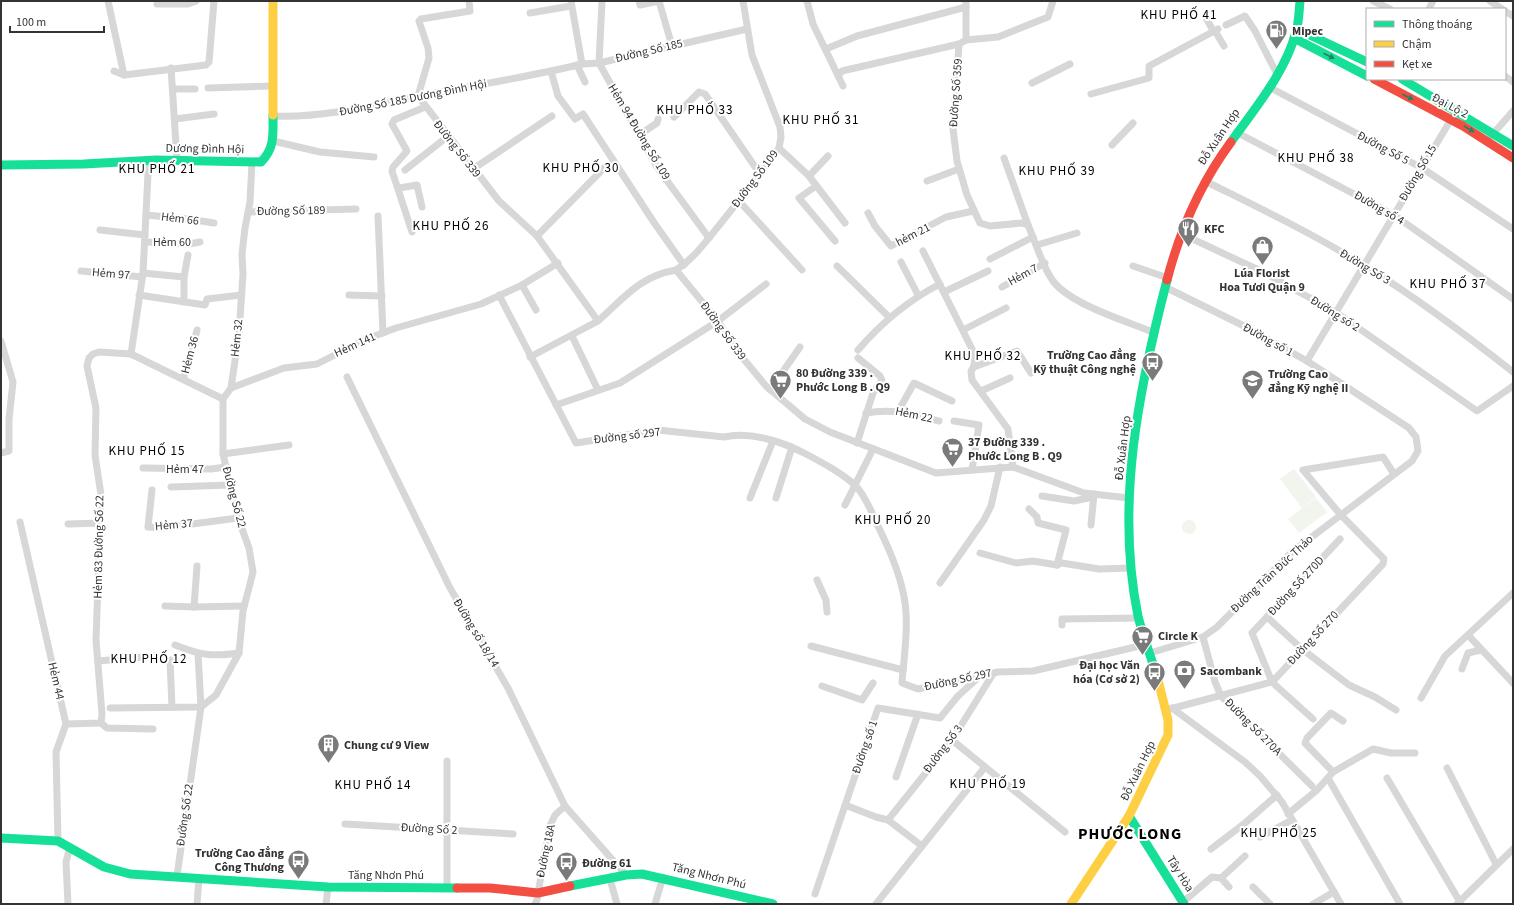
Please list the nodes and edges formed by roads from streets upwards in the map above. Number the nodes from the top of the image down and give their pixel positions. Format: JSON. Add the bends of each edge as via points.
{"nodes":[{"id":1,"x":108,"y":1,"type":"edge"},
{"id":2,"x":196,"y":1,"type":"edge"},
{"id":3,"x":214,"y":1,"type":"edge"},
{"id":4,"x":273,"y":1,"type":"edge"},
{"id":5,"x":469,"y":1,"type":"edge"},
{"id":6,"x":602,"y":1,"type":"edge"},
{"id":7,"x":639,"y":1,"type":"edge"},
{"id":8,"x":743,"y":1,"type":"edge"},
{"id":9,"x":807,"y":1,"type":"edge"},
{"id":10,"x":1053,"y":1,"type":"edge"},
{"id":11,"x":1300,"y":1,"type":"edge"},
{"id":12,"x":1373,"y":1,"type":"edge"},
{"id":13,"x":1490,"y":1,"type":"edge"},
{"id":14,"x":571,"y":3,"type":"edge"},
{"id":15,"x":157,"y":4,"type":"dead end"},
{"id":16,"x":966,"y":4,"type":"edge"},
{"id":17,"x":1388,"y":8,"type":"edge"},
{"id":18,"x":1500,"y":8,"type":"edge"},
{"id":19,"x":530,"y":13,"type":"dead end"},
{"id":20,"x":1207,"y":20,"type":"dead end"},
{"id":21,"x":1226,"y":25,"type":"dead end"},
{"id":22,"x":747,"y":29,"type":"junction"},
{"id":23,"x":1216,"y":31,"type":"junction"},
{"id":24,"x":1296,"y":34,"type":"junction"},
{"id":25,"x":963,"y":42,"type":"junction"},
{"id":26,"x":672,"y":46,"type":"junction"},
{"id":27,"x":1224,"y":46,"type":"dead end"},
{"id":28,"x":826,"y":49,"type":"junction"},
{"id":29,"x":1366,"y":62,"type":"edge"},
{"id":30,"x":599,"y":63,"type":"junction"},
{"id":31,"x":1070,"y":64,"type":"dead end"},
{"id":32,"x":580,"y":65,"type":"junction"},
{"id":33,"x":172,"y":68,"type":"junction"},
{"id":34,"x":114,"y":71,"type":"dead end"},
{"id":35,"x":551,"y":71,"type":"junction"},
{"id":36,"x":1277,"y":74,"type":"junction"},
{"id":37,"x":124,"y":75,"type":"junction"},
{"id":38,"x":839,"y":75,"type":"junction"},
{"id":39,"x":1366,"y":75,"type":"edge"},
{"id":40,"x":1376,"y":80,"type":"edge"},
{"id":41,"x":1404,"y":80,"type":"edge"},
{"id":42,"x":585,"y":82,"type":"dead end"},
{"id":43,"x":1032,"y":83,"type":"dead end"},
{"id":44,"x":272,"y":86,"type":"junction"},
{"id":45,"x":843,"y":86,"type":"dead end"},
{"id":46,"x":1269,"y":87,"type":"junction"},
{"id":47,"x":208,"y":88,"type":"dead end"},
{"id":48,"x":173,"y":89,"type":"junction"},
{"id":49,"x":195,"y":89,"type":"dead end"},
{"id":50,"x":1091,"y":94,"type":"dead end"},
{"id":51,"x":418,"y":96,"type":"junction"},
{"id":52,"x":425,"y":107,"type":"junction"},
{"id":53,"x":1457,"y":110,"type":"junction"},
{"id":54,"x":1513,"y":111,"type":"edge"},
{"id":55,"x":214,"y":114,"type":"dead end"},
{"id":56,"x":274,"y":116,"type":"junction"},
{"id":57,"x":552,"y":116,"type":"dead end"},
{"id":58,"x":674,"y":117,"type":"dead end"},
{"id":59,"x":175,"y":119,"type":"junction"},
{"id":60,"x":658,"y":119,"type":"dead end"},
{"id":61,"x":1450,"y":119,"type":"junction"},
{"id":62,"x":1133,"y":123,"type":"dead end"},
{"id":63,"x":1236,"y":132,"type":"junction"},
{"id":64,"x":1494,"y":133,"type":"junction"},
{"id":65,"x":639,"y":135,"type":"junction"},
{"id":66,"x":448,"y":137,"type":"junction"},
{"id":67,"x":1488,"y":140,"type":"junction"},
{"id":68,"x":274,"y":141,"type":"junction"},
{"id":69,"x":1112,"y":145,"type":"dead end"},
{"id":70,"x":1513,"y":146,"type":"edge"},
{"id":71,"x":779,"y":148,"type":"junction"},
{"id":72,"x":828,"y":156,"type":"dead end"},
{"id":73,"x":374,"y":157,"type":"dead end"},
{"id":74,"x":1004,"y":158,"type":"dead end"},
{"id":75,"x":1513,"y":158,"type":"edge"},
{"id":76,"x":177,"y":160,"type":"junction"},
{"id":77,"x":147,"y":161,"type":"junction"},
{"id":78,"x":252,"y":162,"type":"junction"},
{"id":79,"x":1,"y":165,"type":"edge"},
{"id":80,"x":605,"y":167,"type":"dead end"},
{"id":81,"x":1422,"y":168,"type":"junction"},
{"id":82,"x":473,"y":169,"type":"junction"},
{"id":83,"x":959,"y":169,"type":"junction"},
{"id":84,"x":405,"y":170,"type":"dead end"},
{"id":85,"x":760,"y":174,"type":"junction"},
{"id":86,"x":809,"y":176,"type":"junction"},
{"id":87,"x":927,"y":181,"type":"dead end"},
{"id":88,"x":1204,"y":181,"type":"junction"},
{"id":89,"x":816,"y":186,"type":"junction"},
{"id":90,"x":399,"y":188,"type":"junction"},
{"id":91,"x":739,"y":201,"type":"junction"},
{"id":92,"x":422,"y":207,"type":"dead end"},
{"id":93,"x":356,"y":209,"type":"dead end"},
{"id":94,"x":973,"y":211,"type":"junction"},
{"id":95,"x":248,"y":212,"type":"junction"},
{"id":96,"x":868,"y":212,"type":"dead end"},
{"id":97,"x":146,"y":215,"type":"junction"},
{"id":98,"x":1394,"y":215,"type":"junction"},
{"id":99,"x":378,"y":216,"type":"dead end"},
{"id":100,"x":214,"y":223,"type":"dead end"},
{"id":101,"x":845,"y":223,"type":"dead end"},
{"id":102,"x":1028,"y":225,"type":"junction"},
{"id":103,"x":1513,"y":229,"type":"edge"},
{"id":104,"x":100,"y":230,"type":"dead end"},
{"id":105,"x":412,"y":232,"type":"dead end"},
{"id":106,"x":1077,"y":233,"type":"dead end"},
{"id":107,"x":1182,"y":234,"type":"junction"},
{"id":108,"x":537,"y":236,"type":"junction"},
{"id":109,"x":1033,"y":237,"type":"junction"},
{"id":110,"x":709,"y":238,"type":"junction"},
{"id":111,"x":145,"y":239,"type":"junction"},
{"id":112,"x":835,"y":241,"type":"dead end"},
{"id":113,"x":200,"y":242,"type":"dead end"},
{"id":114,"x":1037,"y":245,"type":"junction"},
{"id":115,"x":923,"y":251,"type":"dead end"},
{"id":116,"x":188,"y":255,"type":"dead end"},
{"id":117,"x":990,"y":259,"type":"dead end"},
{"id":118,"x":901,"y":262,"type":"dead end"},
{"id":119,"x":558,"y":263,"type":"junction"},
{"id":120,"x":1045,"y":263,"type":"junction"},
{"id":121,"x":684,"y":265,"type":"junction"},
{"id":122,"x":837,"y":266,"type":"dead end"},
{"id":123,"x":1133,"y":266,"type":"dead end"},
{"id":124,"x":1365,"y":266,"type":"junction"},
{"id":125,"x":676,"y":270,"type":"junction"},
{"id":126,"x":802,"y":270,"type":"dead end"},
{"id":127,"x":988,"y":270,"type":"dead end"},
{"id":128,"x":81,"y":271,"type":"dead end"},
{"id":129,"x":243,"y":274,"type":"joint"},
{"id":130,"x":142,"y":275,"type":"junction"},
{"id":131,"x":184,"y":277,"type":"junction"},
{"id":132,"x":1166,"y":283,"type":"junction"},
{"id":133,"x":766,"y":284,"type":"dead end"},
{"id":134,"x":940,"y":284,"type":"junction"},
{"id":135,"x":522,"y":285,"type":"junction"},
{"id":136,"x":1002,"y":287,"type":"dead end"},
{"id":137,"x":944,"y":292,"type":"junction"},
{"id":138,"x":140,"y":295,"type":"junction"},
{"id":139,"x":241,"y":295,"type":"junction"},
{"id":140,"x":349,"y":295,"type":"dead end"},
{"id":141,"x":499,"y":295,"type":"junction"},
{"id":142,"x":918,"y":295,"type":"junction"},
{"id":143,"x":382,"y":296,"type":"junction"},
{"id":144,"x":1512,"y":297,"type":"edge"},
{"id":145,"x":184,"y":302,"type":"junction"},
{"id":146,"x":1006,"y":308,"type":"dead end"},
{"id":147,"x":536,"y":310,"type":"dead end"},
{"id":148,"x":1337,"y":313,"type":"junction"},
{"id":149,"x":889,"y":317,"type":"junction"},
{"id":150,"x":598,"y":321,"type":"junction"},
{"id":151,"x":718,"y":321,"type":"junction"},
{"id":152,"x":197,"y":330,"type":"dead end"},
{"id":153,"x":963,"y":330,"type":"junction"},
{"id":154,"x":383,"y":333,"type":"junction"},
{"id":155,"x":1155,"y":333,"type":"junction"},
{"id":156,"x":572,"y":336,"type":"junction"},
{"id":157,"x":1,"y":341,"type":"edge"},
{"id":158,"x":800,"y":346,"type":"dead end"},
{"id":159,"x":858,"y":350,"type":"dead end"},
{"id":160,"x":131,"y":354,"type":"junction"},
{"id":161,"x":530,"y":357,"type":"junction"},
{"id":162,"x":858,"y":358,"type":"dead end"},
{"id":163,"x":1307,"y":361,"type":"junction"},
{"id":164,"x":974,"y":367,"type":"junction"},
{"id":165,"x":1513,"y":372,"type":"edge"},
{"id":166,"x":1031,"y":373,"type":"dead end"},
{"id":167,"x":347,"y":377,"type":"dead end"},
{"id":168,"x":1010,"y":378,"type":"dead end"},
{"id":169,"x":183,"y":379,"type":"junction"},
{"id":170,"x":1513,"y":386,"type":"edge"},
{"id":171,"x":231,"y":388,"type":"junction"},
{"id":172,"x":598,"y":390,"type":"junction"},
{"id":173,"x":770,"y":390,"type":"junction"},
{"id":174,"x":981,"y":391,"type":"junction"},
{"id":175,"x":223,"y":399,"type":"junction"},
{"id":176,"x":952,"y":401,"type":"dead end"},
{"id":177,"x":556,"y":404,"type":"junction"},
{"id":178,"x":899,"y":410,"type":"junction"},
{"id":179,"x":866,"y":413,"type":"junction"},
{"id":180,"x":939,"y":421,"type":"dead end"},
{"id":181,"x":954,"y":422,"type":"dead end"},
{"id":182,"x":773,"y":441,"type":"junction"},
{"id":183,"x":857,"y":443,"type":"junction"},
{"id":184,"x":289,"y":444,"type":"dead end"},
{"id":185,"x":792,"y":447,"type":"junction"},
{"id":186,"x":1418,"y":447,"type":"joint"},
{"id":187,"x":873,"y":449,"type":"junction"},
{"id":188,"x":1,"y":453,"type":"edge"},
{"id":189,"x":222,"y":454,"type":"junction"},
{"id":190,"x":1013,"y":466,"type":"junction"},
{"id":191,"x":226,"y":467,"type":"junction"},
{"id":192,"x":1000,"y":467,"type":"junction"},
{"id":193,"x":143,"y":468,"type":"dead end"},
{"id":194,"x":972,"y":470,"type":"junction"},
{"id":195,"x":1394,"y":474,"type":"junction"},
{"id":196,"x":230,"y":485,"type":"junction"},
{"id":197,"x":856,"y":486,"type":"junction"},
{"id":198,"x":170,"y":487,"type":"dead end"},
{"id":199,"x":152,"y":490,"type":"dead end"},
{"id":200,"x":1042,"y":496,"type":"dead end"},
{"id":201,"x":1094,"y":496,"type":"junction"},
{"id":202,"x":750,"y":498,"type":"dead end"},
{"id":203,"x":776,"y":498,"type":"dead end"},
{"id":204,"x":1129,"y":498,"type":"junction"},
{"id":205,"x":845,"y":505,"type":"dead end"},
{"id":206,"x":1029,"y":509,"type":"dead end"},
{"id":207,"x":1340,"y":514,"type":"junction"},
{"id":208,"x":238,"y":518,"type":"junction"},
{"id":209,"x":20,"y":522,"type":"dead end"},
{"id":210,"x":101,"y":523,"type":"junction"},
{"id":211,"x":68,"y":524,"type":"dead end"},
{"id":212,"x":1091,"y":525,"type":"dead end"},
{"id":213,"x":1340,"y":539,"type":"dead end"},
{"id":214,"x":980,"y":553,"type":"dead end"},
{"id":215,"x":1057,"y":565,"type":"junction"},
{"id":216,"x":197,"y":566,"type":"dead end"},
{"id":217,"x":1130,"y":568,"type":"junction"},
{"id":218,"x":817,"y":580,"type":"dead end"},
{"id":219,"x":940,"y":584,"type":"dead end"},
{"id":220,"x":1513,"y":593,"type":"edge"},
{"id":221,"x":166,"y":606,"type":"dead end"},
{"id":222,"x":244,"y":606,"type":"junction"},
{"id":223,"x":194,"y":607,"type":"junction"},
{"id":224,"x":828,"y":612,"type":"dead end"},
{"id":225,"x":1267,"y":617,"type":"junction"},
{"id":226,"x":1139,"y":618,"type":"junction"},
{"id":227,"x":1062,"y":626,"type":"dead end"},
{"id":228,"x":1468,"y":635,"type":"junction"},
{"id":229,"x":1203,"y":637,"type":"junction"},
{"id":230,"x":1148,"y":644,"type":"junction"},
{"id":231,"x":175,"y":645,"type":"dead end"},
{"id":232,"x":811,"y":646,"type":"dead end"},
{"id":233,"x":1302,"y":649,"type":"junction"},
{"id":234,"x":1481,"y":650,"type":"junction"},
{"id":235,"x":239,"y":653,"type":"junction"},
{"id":236,"x":1150,"y":653,"type":"junction"},
{"id":237,"x":198,"y":654,"type":"junction"},
{"id":238,"x":155,"y":656,"type":"dead end"},
{"id":239,"x":98,"y":660,"type":"junction"},
{"id":240,"x":170,"y":660,"type":"dead end"},
{"id":241,"x":1462,"y":669,"type":"dead end"},
{"id":242,"x":903,"y":670,"type":"junction"},
{"id":243,"x":993,"y":674,"type":"junction"},
{"id":244,"x":980,"y":676,"type":"junction"},
{"id":245,"x":1272,"y":682,"type":"junction"},
{"id":246,"x":872,"y":683,"type":"dead end"},
{"id":247,"x":1513,"y":683,"type":"edge"},
{"id":248,"x":822,"y":686,"type":"dead end"},
{"id":249,"x":1221,"y":696,"type":"junction"},
{"id":250,"x":1421,"y":698,"type":"dead end"},
{"id":251,"x":172,"y":707,"type":"junction"},
{"id":252,"x":201,"y":707,"type":"junction"},
{"id":253,"x":110,"y":708,"type":"dead end"},
{"id":254,"x":1169,"y":709,"type":"junction"},
{"id":255,"x":1396,"y":710,"type":"dead end"},
{"id":256,"x":918,"y":714,"type":"junction"},
{"id":257,"x":1313,"y":719,"type":"dead end"},
{"id":258,"x":1342,"y":721,"type":"dead end"},
{"id":259,"x":101,"y":723,"type":"junction"},
{"id":260,"x":66,"y":724,"type":"junction"},
{"id":261,"x":152,"y":728,"type":"dead end"},
{"id":262,"x":952,"y":740,"type":"junction"},
{"id":263,"x":1415,"y":754,"type":"dead end"},
{"id":264,"x":447,"y":761,"type":"dead end"},
{"id":265,"x":985,"y":767,"type":"junction"},
{"id":266,"x":1446,"y":768,"type":"dead end"},
{"id":267,"x":1331,"y":775,"type":"junction"},
{"id":268,"x":896,"y":777,"type":"dead end"},
{"id":269,"x":1387,"y":778,"type":"dead end"},
{"id":270,"x":1312,"y":786,"type":"dead end"},
{"id":271,"x":1276,"y":795,"type":"junction"},
{"id":272,"x":845,"y":805,"type":"junction"},
{"id":273,"x":565,"y":806,"type":"junction"},
{"id":274,"x":1129,"y":816,"type":"junction"},
{"id":275,"x":1290,"y":817,"type":"junction"},
{"id":276,"x":888,"y":820,"type":"junction"},
{"id":277,"x":345,"y":824,"type":"dead end"},
{"id":278,"x":447,"y":830,"type":"junction"},
{"id":279,"x":1065,"y":832,"type":"dead end"},
{"id":280,"x":513,"y":834,"type":"dead end"},
{"id":281,"x":1260,"y":837,"type":"dead end"},
{"id":282,"x":1,"y":838,"type":"edge"},
{"id":283,"x":58,"y":841,"type":"junction"},
{"id":284,"x":922,"y":846,"type":"junction"},
{"id":285,"x":70,"y":847,"type":"junction"},
{"id":286,"x":1211,"y":849,"type":"dead end"},
{"id":287,"x":1513,"y":849,"type":"edge"},
{"id":288,"x":1245,"y":856,"type":"dead end"},
{"id":289,"x":1496,"y":864,"type":"junction"},
{"id":290,"x":626,"y":875,"type":"junction"},
{"id":291,"x":176,"y":876,"type":"junction"},
{"id":292,"x":199,"y":878,"type":"junction"},
{"id":293,"x":663,"y":878,"type":"junction"},
{"id":294,"x":1221,"y":878,"type":"junction"},
{"id":295,"x":610,"y":879,"type":"junction"},
{"id":296,"x":328,"y":887,"type":"junction"},
{"id":297,"x":1229,"y":887,"type":"dead end"},
{"id":298,"x":1253,"y":887,"type":"dead end"},
{"id":299,"x":447,"y":888,"type":"junction"},
{"id":300,"x":1334,"y":892,"type":"junction"},
{"id":301,"x":815,"y":894,"type":"dead end"},
{"id":302,"x":538,"y":900,"type":"edge"},
{"id":303,"x":1184,"y":903,"type":"edge"},
{"id":304,"x":1458,"y":903,"type":"edge"},
{"id":305,"x":68,"y":904,"type":"edge"},
{"id":306,"x":197,"y":904,"type":"edge"},
{"id":307,"x":326,"y":904,"type":"edge"},
{"id":308,"x":617,"y":904,"type":"edge"},
{"id":309,"x":655,"y":904,"type":"edge"},
{"id":310,"x":773,"y":904,"type":"edge"},
{"id":311,"x":876,"y":904,"type":"edge"},
{"id":312,"x":1071,"y":904,"type":"edge"},
{"id":313,"x":1270,"y":904,"type":"edge"},
{"id":314,"x":1313,"y":904,"type":"edge"},
{"id":315,"x":1342,"y":904,"type":"edge"},
{"id":316,"x":1400,"y":904,"type":"edge"}],
"edges":[{"from":1,"to":37,"type":"street"},
{"from":2,"to":15,"type":"street","via":[[188,4]]},
{"from":3,"to":33,"type":"street","via":[[209,62],[206,65]]},
{"from":4,"to":44,"type":"street","name":"Dương Đình Hội"},
{"from":5,"to":51,"type":"street","via":[[470,12],[419,21],[429,58]]},
{"from":6,"to":30,"type":"street"},
{"from":7,"to":26,"type":"street","via":[[640,5],[659,1]]},
{"from":8,"to":22,"type":"street","name":"Đường Số 109"},
{"from":9,"to":28,"type":"street"},
{"from":10,"to":25,"type":"street","via":[[1048,17],[998,37]]},
{"from":11,"to":24,"type":"street","name":"Đỗ Xuân Hợp"},
{"from":12,"to":17,"type":"street"},
{"from":13,"to":18,"type":"street"},
{"from":14,"to":19,"type":"street"},
{"from":14,"to":32,"type":"street"},
{"from":16,"to":25,"type":"street","name":"Đường Số 359"},
{"from":16,"to":28,"type":"street","via":[[857,36]]},
{"from":20,"to":23,"type":"street"},
{"from":21,"to":36,"type":"street","via":[[1245,16],[1256,31]]},
{"from":22,"to":26,"type":"street","name":"Đường Số 185"},
{"from":22,"to":71,"type":"street","name":"Đường Số 109","via":[[752,55],[780,127]]},
{"from":23,"to":27,"type":"street"},
{"from":23,"to":50,"type":"street","via":[[1150,66],[1149,78]]},
{"from":24,"to":29,"type":"street"},
{"from":24,"to":36,"type":"street","name":"Đỗ Xuân Hợp"},
{"from":24,"to":39,"type":"street","one_way":true},
{"from":25,"to":38,"type":"street","via":[[842,71]]},
{"from":25,"to":83,"type":"street","name":"Đường Số 359","via":[[953,129]]},
{"from":26,"to":30,"type":"street","name":"Đường Số 185"},
{"from":28,"to":38,"type":"street"},
{"from":30,"to":32,"type":"street","name":"Đường Số 185"},
{"from":30,"to":65,"type":"street","name":"Hẻm 94 Đường Số 109"},
{"from":31,"to":43,"type":"street"},
{"from":32,"to":35,"type":"street","name":"Đường Số 185"},
{"from":32,"to":42,"type":"street"},
{"from":33,"to":37,"type":"street"},
{"from":33,"to":48,"type":"street"},
{"from":34,"to":37,"type":"street"},
{"from":35,"to":51,"type":"street","name":"Đường Số 185 Dương Đình Hội"},
{"from":35,"to":121,"type":"street","via":[[558,96],[575,119],[583,114]]},
{"from":36,"to":46,"type":"street","name":"Đỗ Xuân Hợp"},
{"from":38,"to":45,"type":"street"},
{"from":40,"to":61,"type":"street","name":"Đại Lộ 2","one_way":true},
{"from":41,"to":53,"type":"street","name":"Đại Lộ 2"},
{"from":44,"to":47,"type":"street"},
{"from":44,"to":56,"type":"street","name":"Dương Đình Hội"},
{"from":46,"to":63,"type":"street","name":"Đỗ Xuân Hợp"},
{"from":46,"to":81,"type":"street","name":"Đường Số 5"},
{"from":48,"to":49,"type":"street"},
{"from":48,"to":59,"type":"street"},
{"from":51,"to":52,"type":"street","name":"Đường Số 339"},
{"from":51,"to":56,"type":"street","name":"Đường Số 185 Dương Đình Hội","via":[[321,115]]},
{"from":52,"to":66,"type":"street","name":"Đường Số 339"},
{"from":52,"to":90,"type":"street","via":[[392,122],[407,151],[392,171]]},
{"from":53,"to":61,"type":"street","name":"Đường Số 15"},
{"from":53,"to":64,"type":"street","name":"Đại Lộ 2"},
{"from":54,"to":64,"type":"street"},
{"from":55,"to":59,"type":"street"},
{"from":56,"to":68,"type":"street","name":"Dương Đình Hội"},
{"from":57,"to":82,"type":"street"},
{"from":58,"to":85,"type":"street","via":[[699,92],[705,94]]},
{"from":59,"to":76,"type":"street"},
{"from":60,"to":65,"type":"street","via":[[657,123]]},
{"from":61,"to":67,"type":"street","name":"Đại Lộ 2","one_way":true},
{"from":61,"to":81,"type":"street","name":"Đường Số 15"},
{"from":62,"to":69,"type":"street"},
{"from":63,"to":88,"type":"street","name":"Đỗ Xuân Hợp"},
{"from":63,"to":98,"type":"street","name":"Đường số 4"},
{"from":64,"to":67,"type":"street"},
{"from":64,"to":70,"type":"street","name":"Đại Lộ 2"},
{"from":65,"to":110,"type":"street","name":"Hẻm 94 Đường Số 109","via":[[657,167]]},
{"from":66,"to":82,"type":"street","name":"Đường Số 339"},
{"from":66,"to":84,"type":"street"},
{"from":67,"to":75,"type":"street","name":"Đại Lộ 2"},
{"from":68,"to":73,"type":"street","via":[[320,152]]},
{"from":68,"to":78,"type":"street","name":"Dương Đình Hội","via":[[269,154],[261,162]]},
{"from":71,"to":85,"type":"street","name":"Đường Số 109"},
{"from":71,"to":86,"type":"street"},
{"from":72,"to":86,"type":"street"},
{"from":74,"to":102,"type":"street"},
{"from":76,"to":77,"type":"street","name":"Dương Đình Hội"},
{"from":76,"to":78,"type":"street","name":"Dương Đình Hội"},
{"from":77,"to":79,"type":"street","name":"Dương Đình Hội"},
{"from":77,"to":97,"type":"street"},
{"from":78,"to":95,"type":"street","name":"Đường Số 189"},
{"from":80,"to":108,"type":"street"},
{"from":81,"to":98,"type":"street","name":"Đường Số 15"},
{"from":81,"to":103,"type":"street","name":"Đường Số 5"},
{"from":82,"to":108,"type":"street","name":"Đường Số 339","via":[[498,201]]},
{"from":83,"to":87,"type":"street"},
{"from":83,"to":94,"type":"street","name":"Đường Số 359"},
{"from":85,"to":91,"type":"street","name":"Đường Số 109"},
{"from":86,"to":89,"type":"street"},
{"from":88,"to":107,"type":"street","name":"Đỗ Xuân Hợp"},
{"from":88,"to":124,"type":"street","name":"Đường Số 3","via":[[1291,224]]},
{"from":89,"to":101,"type":"street"},
{"from":89,"to":112,"type":"street","via":[[799,198]]},
{"from":90,"to":92,"type":"street","via":[[417,185]]},
{"from":90,"to":105,"type":"street"},
{"from":91,"to":110,"type":"street","name":"Đường Số 109"},
{"from":91,"to":126,"type":"street"},
{"from":93,"to":95,"type":"street","name":"Đường Số 189"},
{"from":94,"to":96,"type":"street","name":"hẻm 21","via":[[946,217],[891,246],[875,226]]},
{"from":94,"to":102,"type":"street","name":"Đường Số 359","via":[[980,223],[985,225]]},
{"from":95,"to":129,"type":"street","name":"Đường Số 189","via":[[242,254]]},
{"from":97,"to":100,"type":"street","name":"Hẻm 66","via":[[189,218]]},
{"from":97,"to":111,"type":"street"},
{"from":98,"to":124,"type":"street","name":"Đường Số 15"},
{"from":98,"to":144,"type":"street","name":"Đường số 4"},
{"from":99,"to":143,"type":"street"},
{"from":102,"to":109,"type":"street"},
{"from":104,"to":111,"type":"street","name":"Hẻm 60"},
{"from":106,"to":114,"type":"street"},
{"from":107,"to":132,"type":"street","name":"Đỗ Xuân Hợp"},
{"from":107,"to":148,"type":"street","name":"Đường số 2","via":[[1265,273]]},
{"from":108,"to":119,"type":"street","name":"Đường Số 339"},
{"from":109,"to":114,"type":"street"},
{"from":109,"to":117,"type":"street"},
{"from":110,"to":121,"type":"street","name":"Đường Số 109"},
{"from":111,"to":113,"type":"street","name":"Hẻm 60","via":[[189,244]]},
{"from":111,"to":130,"type":"street"},
{"from":114,"to":120,"type":"street"},
{"from":115,"to":134,"type":"street"},
{"from":116,"to":131,"type":"street"},
{"from":118,"to":142,"type":"street"},
{"from":119,"to":135,"type":"street","name":"Hẻm 141"},
{"from":119,"to":150,"type":"street","name":"Đường Số 339"},
{"from":120,"to":136,"type":"street","name":"Hẻm 7"},
{"from":120,"to":155,"type":"street","via":[[1052,280],[1061,292]]},
{"from":121,"to":125,"type":"street","name":"Đường Số 109"},
{"from":122,"to":149,"type":"street"},
{"from":123,"to":132,"type":"street","name":"Đường số 1"},
{"from":124,"to":148,"type":"street","name":"Đường Số 15"},
{"from":124,"to":165,"type":"street","name":"Đường Số 3","via":[[1452,323]]},
{"from":125,"to":150,"type":"street","via":[[660,273],[639,283]]},
{"from":125,"to":151,"type":"street","name":"Đường Số 339"},
{"from":127,"to":137,"type":"street"},
{"from":128,"to":130,"type":"street","name":"Hẻm 97"},
{"from":129,"to":139,"type":"street","name":"Hẻm 32"},
{"from":130,"to":131,"type":"street","name":"Hẻm 97"},
{"from":130,"to":138,"type":"street"},
{"from":131,"to":145,"type":"street"},
{"from":132,"to":155,"type":"street","name":"Đỗ Xuân Hợp"},
{"from":132,"to":163,"type":"street","name":"Đường số 1"},
{"from":133,"to":151,"type":"street"},
{"from":134,"to":137,"type":"street"},
{"from":134,"to":142,"type":"street"},
{"from":135,"to":141,"type":"street","name":"Hẻm 141"},
{"from":135,"to":147,"type":"street"},
{"from":137,"to":153,"type":"street"},
{"from":138,"to":145,"type":"street"},
{"from":138,"to":160,"type":"street"},
{"from":139,"to":145,"type":"street","via":[[207,299],[206,305]]},
{"from":139,"to":171,"type":"street","name":"Hẻm 32","via":[[239,333]]},
{"from":140,"to":143,"type":"street"},
{"from":141,"to":154,"type":"street","name":"Hẻm 141","via":[[481,304]]},
{"from":141,"to":161,"type":"street","name":"Đường số 297"},
{"from":142,"to":149,"type":"street"},
{"from":143,"to":154,"type":"street"},
{"from":146,"to":153,"type":"street"},
{"from":148,"to":163,"type":"street","name":"Đường Số 15"},
{"from":148,"to":170,"type":"street","name":"Đường số 2","via":[[1476,411]]},
{"from":149,"to":159,"type":"street"},
{"from":150,"to":156,"type":"street"},
{"from":151,"to":172,"type":"street","via":[[620,383]]},
{"from":151,"to":173,"type":"street","name":"Đường Số 339","via":[[737,351]]},
{"from":152,"to":169,"type":"street","name":"Hẻm 36"},
{"from":153,"to":164,"type":"street","via":[[974,355]]},
{"from":154,"to":171,"type":"street","name":"Hẻm 141","via":[[317,364],[284,368]]},
{"from":155,"to":204,"type":"street","name":"Đỗ Xuân Hợp","via":[[1136,432]]},
{"from":156,"to":161,"type":"street"},
{"from":156,"to":172,"type":"street"},
{"from":157,"to":188,"type":"street","via":[[14,384],[9,451]]},
{"from":158,"to":173,"type":"street"},
{"from":160,"to":169,"type":"street"},
{"from":160,"to":210,"type":"street","name":"Hẻm 83 Đường Số 22","via":[[99,352],[89,358],[87,366],[96,408],[95,455],[101,495]]},
{"from":161,"to":177,"type":"street","name":"Đường số 297"},
{"from":162,"to":179,"type":"street","via":[[882,380]]},
{"from":163,"to":186,"type":"street","name":"Đường số 1","via":[[1409,428],[1416,437]]},
{"from":164,"to":166,"type":"street","via":[[1017,351]]},
{"from":164,"to":174,"type":"street","via":[[970,375]]},
{"from":167,"to":273,"type":"street","name":"Đường số 18/14","via":[[450,588],[508,688]]},
{"from":168,"to":174,"type":"street"},
{"from":169,"to":175,"type":"street"},
{"from":171,"to":175,"type":"street","name":"Hẻm 32"},
{"from":172,"to":177,"type":"street"},
{"from":173,"to":183,"type":"street","name":"Đường Số 339","via":[[805,419]]},
{"from":174,"to":190,"type":"street","via":[[1008,429]]},
{"from":175,"to":189,"type":"street","name":"Đường Số 22"},
{"from":176,"to":178,"type":"street","via":[[914,383]]},
{"from":177,"to":182,"type":"street","name":"Đường số 297","via":[[576,443],[658,430],[724,437],[756,437]]},
{"from":178,"to":179,"type":"street","name":"Hẻm 22"},
{"from":178,"to":180,"type":"street","name":"Hẻm 22"},
{"from":179,"to":183,"type":"street"},
{"from":181,"to":194,"type":"street","via":[[979,425]]},
{"from":182,"to":185,"type":"street","name":"Đường số 297"},
{"from":182,"to":202,"type":"street"},
{"from":183,"to":187,"type":"street","name":"Đường Số 339"},
{"from":184,"to":189,"type":"street"},
{"from":185,"to":197,"type":"street","name":"Đường số 297","via":[[834,470]]},
{"from":185,"to":203,"type":"street"},
{"from":186,"to":195,"type":"street","name":"Đường Trần Đức Thảo","via":[[1417,456]]},
{"from":187,"to":194,"type":"street","name":"Đường Số 339","via":[[936,473]]},
{"from":187,"to":197,"type":"street"},
{"from":189,"to":191,"type":"street","name":"Đường Số 22"},
{"from":190,"to":192,"type":"street","name":"Đường Số 339"},
{"from":190,"to":201,"type":"street","name":"Đường Số 339"},
{"from":191,"to":193,"type":"street","name":"Hẻm 47"},
{"from":191,"to":196,"type":"street","name":"Đường Số 22"},
{"from":192,"to":194,"type":"street","name":"Đường Số 339"},
{"from":192,"to":219,"type":"street","via":[[984,520]]},
{"from":195,"to":207,"type":"street","name":"Đường Trần Đức Thảo"},
{"from":195,"to":207,"type":"street","via":[[1383,457],[1303,470]]},
{"from":196,"to":198,"type":"street"},
{"from":196,"to":208,"type":"street","name":"Đường Số 22"},
{"from":197,"to":205,"type":"street"},
{"from":197,"to":242,"type":"street","name":"Đường Số 297","via":[[886,542],[904,593],[906,640]]},
{"from":199,"to":208,"type":"street","name":"Hẻm 37","via":[[148,527],[162,528]]},
{"from":200,"to":201,"type":"street","via":[[1074,501]]},
{"from":201,"to":204,"type":"street","name":"Đường Số 339"},
{"from":201,"to":212,"type":"street"},
{"from":204,"to":217,"type":"street","name":"Đỗ Xuân Hợp"},
{"from":206,"to":215,"type":"street","via":[[1037,517],[1038,523],[1066,530]]},
{"from":207,"to":229,"type":"street","name":"Đường Trần Đức Thảo","via":[[1292,552],[1217,627]]},
{"from":207,"to":233,"type":"street","name":"Đường Số 270","via":[[1384,561]]},
{"from":208,"to":222,"type":"street","name":"Đường Số 22","via":[[249,548],[253,572]]},
{"from":209,"to":260,"type":"street","name":"Hẻm 44"},
{"from":210,"to":211,"type":"street"},
{"from":210,"to":239,"type":"street","name":"Hẻm 83 Đường Số 22","via":[[96,640]]},
{"from":213,"to":225,"type":"street","name":"Đường Số 270D"},
{"from":214,"to":215,"type":"street","via":[[1016,564],[1034,561]]},
{"from":215,"to":217,"type":"street","via":[[1062,563],[1099,569]]},
{"from":216,"to":223,"type":"street"},
{"from":217,"to":226,"type":"street","name":"Đỗ Xuân Hợp"},
{"from":218,"to":224,"type":"street","via":[[826,600]]},
{"from":220,"to":228,"type":"street"},
{"from":221,"to":223,"type":"street"},
{"from":222,"to":223,"type":"street"},
{"from":222,"to":235,"type":"street","name":"Đường Số 22"},
{"from":225,"to":233,"type":"street"},
{"from":225,"to":245,"type":"street","name":"Đường Số 270D","via":[[1252,633]]},
{"from":226,"to":227,"type":"street","via":[[1062,619]]},
{"from":226,"to":230,"type":"street","name":"Đỗ Xuân Hợp"},
{"from":228,"to":234,"type":"street"},
{"from":228,"to":250,"type":"street","via":[[1440,662],[1435,676]]},
{"from":229,"to":236,"type":"street","name":"Đường Trần Đức Thảo"},
{"from":229,"to":249,"type":"street","name":"Đường Số 270A"},
{"from":230,"to":236,"type":"street","name":"Đỗ Xuân Hợp"},
{"from":230,"to":243,"type":"street","name":"Đường Số 297","via":[[1033,671]]},
{"from":231,"to":237,"type":"street"},
{"from":232,"to":242,"type":"street"},
{"from":233,"to":245,"type":"street","name":"Đường Số 270"},
{"from":233,"to":255,"type":"street","via":[[1349,685]]},
{"from":234,"to":241,"type":"street","via":[[1468,653]]},
{"from":234,"to":247,"type":"street"},
{"from":235,"to":237,"type":"street","via":[[215,656]]},
{"from":235,"to":252,"type":"street","name":"Đường Số 22","via":[[216,695]]},
{"from":236,"to":254,"type":"street","name":"Đỗ Xuân Hợp"},
{"from":237,"to":252,"type":"street"},
{"from":238,"to":239,"type":"street"},
{"from":239,"to":259,"type":"street","name":"Hẻm 83 Đường Số 22"},
{"from":240,"to":251,"type":"street"},
{"from":242,"to":244,"type":"street","name":"Đường Số 297","via":[[902,683],[918,689]]},
{"from":243,"to":244,"type":"street","name":"Đường Số 297"},
{"from":243,"to":262,"type":"street","name":"Đường Số 3"},
{"from":244,"to":256,"type":"street","name":"Đường số 1","via":[[958,696],[940,718]]},
{"from":245,"to":249,"type":"street"},
{"from":245,"to":257,"type":"street"},
{"from":246,"to":248,"type":"street","via":[[862,700]]},
{"from":249,"to":254,"type":"street"},
{"from":249,"to":270,"type":"street","name":"Đường Số 270A"},
{"from":251,"to":252,"type":"street"},
{"from":251,"to":253,"type":"street"},
{"from":252,"to":291,"type":"street","name":"Đường Số 22"},
{"from":254,"to":271,"type":"street","via":[[1245,762]]},
{"from":254,"to":274,"type":"street","name":"Đỗ Xuân Hợp","via":[[1168,735]]},
{"from":256,"to":268,"type":"street"},
{"from":256,"to":272,"type":"street","name":"Đường số 1","via":[[878,708]]},
{"from":258,"to":267,"type":"street","via":[[1331,712],[1307,738],[1306,743]]},
{"from":259,"to":260,"type":"street"},
{"from":259,"to":261,"type":"street","via":[[108,728]]},
{"from":260,"to":283,"type":"street","via":[[56,752]]},
{"from":262,"to":265,"type":"street"},
{"from":262,"to":276,"type":"street","name":"Đường Số 3"},
{"from":263,"to":267,"type":"street","via":[[1391,753],[1374,748]]},
{"from":264,"to":278,"type":"street"},
{"from":265,"to":279,"type":"street"},
{"from":265,"to":284,"type":"street"},
{"from":266,"to":289,"type":"street"},
{"from":267,"to":275,"type":"street"},
{"from":267,"to":316,"type":"street"},
{"from":269,"to":304,"type":"street"},
{"from":271,"to":275,"type":"street"},
{"from":271,"to":286,"type":"street","via":[[1245,824]]},
{"from":272,"to":276,"type":"street"},
{"from":272,"to":301,"type":"street","name":"Đường số 1"},
{"from":273,"to":290,"type":"street","name":"Đường số 18/14"},
{"from":273,"to":302,"type":"street","name":"Đường 18A","via":[[555,815],[549,828]]},
{"from":274,"to":303,"type":"street","name":"Tây Hòa"},
{"from":274,"to":312,"type":"street","name":"Đỗ Xuân Hợp"},
{"from":275,"to":281,"type":"street"},
{"from":275,"to":300,"type":"street"},
{"from":276,"to":284,"type":"street"},
{"from":277,"to":278,"type":"street","name":"Đường Số 2"},
{"from":278,"to":280,"type":"street","name":"Đường Số 2"},
{"from":278,"to":299,"type":"street"},
{"from":282,"to":283,"type":"street","name":"Tăng Nhơn Phú"},
{"from":283,"to":285,"type":"street","name":"Tăng Nhơn Phú"},
{"from":284,"to":311,"type":"street"},
{"from":285,"to":291,"type":"street","name":"Tăng Nhơn Phú","via":[[110,870],[130,874]]},
{"from":285,"to":305,"type":"street","via":[[66,862]]},
{"from":287,"to":289,"type":"street"},
{"from":288,"to":294,"type":"street"},
{"from":289,"to":304,"type":"street"},
{"from":290,"to":293,"type":"street","name":"Tăng Nhơn Phú","via":[[642,874]]},
{"from":290,"to":295,"type":"street","name":"Tăng Nhơn Phú"},
{"from":291,"to":292,"type":"street","name":"Tăng Nhơn Phú"},
{"from":292,"to":296,"type":"street","name":"Tăng Nhơn Phú"},
{"from":292,"to":306,"type":"street"},
{"from":293,"to":309,"type":"street"},
{"from":293,"to":310,"type":"street","name":"Tăng Nhơn Phú"},
{"from":294,"to":297,"type":"street"},
{"from":294,"to":303,"type":"street","via":[[1212,877]]},
{"from":295,"to":302,"type":"street","name":"Tăng Nhơn Phú"},
{"from":295,"to":308,"type":"street"},
{"from":296,"to":299,"type":"street","name":"Tăng Nhơn Phú"},
{"from":296,"to":307,"type":"street"},
{"from":298,"to":313,"type":"street"},
{"from":299,"to":302,"type":"street","name":"Tăng Nhơn Phú","via":[[490,888]]},
{"from":300,"to":314,"type":"street"},
{"from":300,"to":315,"type":"street"}]}
